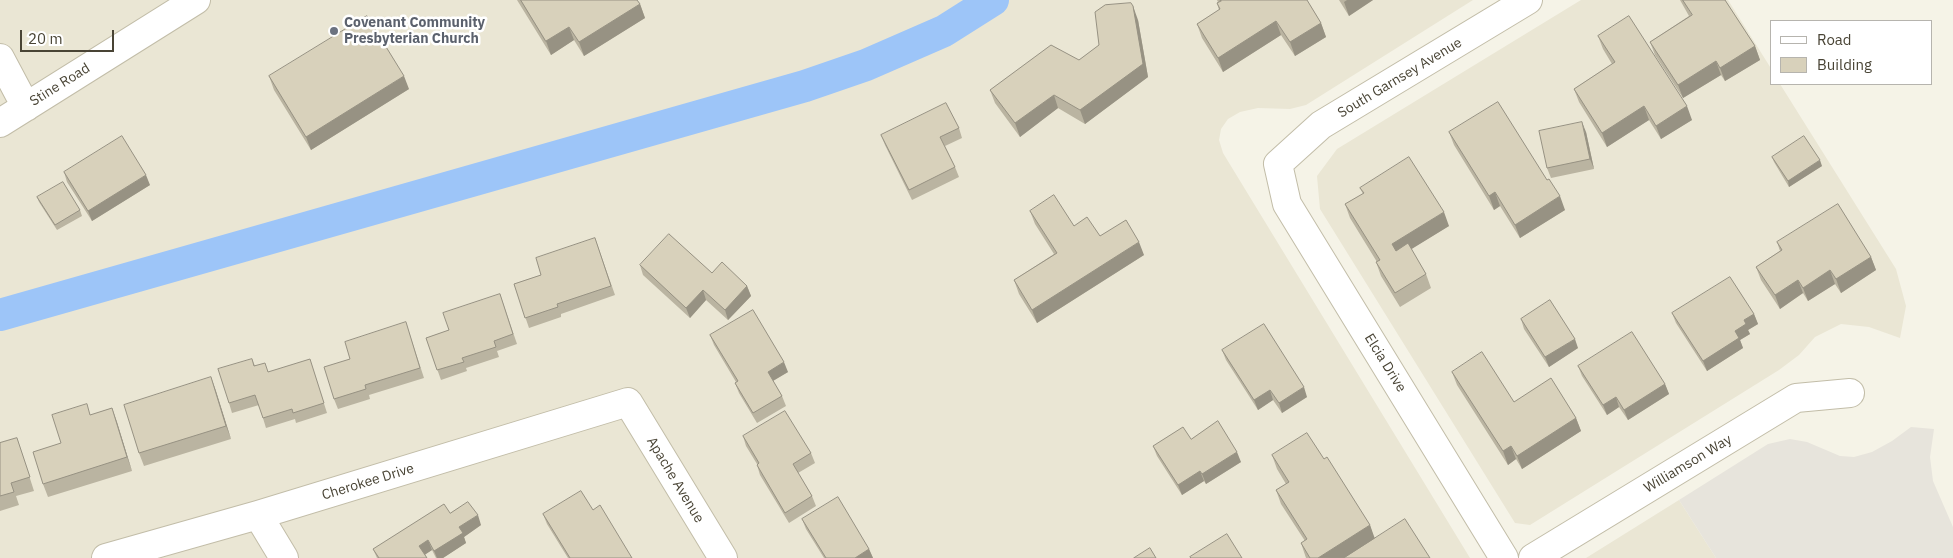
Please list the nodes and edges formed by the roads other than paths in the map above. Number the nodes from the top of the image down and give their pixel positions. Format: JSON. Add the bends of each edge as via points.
{"nodes":[{"id":1,"x":196,"y":0,"type":"edge"},
{"id":2,"x":1528,"y":0,"type":"edge"},
{"id":3,"x":0,"y":58,"type":"edge"},
{"id":4,"x":26,"y":107,"type":"junction"},
{"id":5,"x":0,"y":123,"type":"edge"},
{"id":6,"x":1278,"y":164,"type":"joint"},
{"id":7,"x":1850,"y":393,"type":"dead end"},
{"id":8,"x":628,"y":402,"type":"joint"},
{"id":9,"x":258,"y":515,"type":"junction"},
{"id":10,"x":106,"y":558,"type":"edge"},
{"id":11,"x":284,"y":558,"type":"edge"},
{"id":12,"x":723,"y":558,"type":"edge"},
{"id":13,"x":1504,"y":558,"type":"edge"},
{"id":14,"x":1533,"y":558,"type":"edge"}],
"edges":[{"from":1,"to":4,"type":"street","name":"Stine Road"},
{"from":2,"to":6,"type":"street","name":"South Garnsey Avenue","via":[[1321,125]]},
{"from":3,"to":4,"type":"street"},
{"from":4,"to":5,"type":"street","name":"Stine Road"},
{"from":6,"to":13,"type":"street","name":"Elcia Drive","via":[[1287,204]]},
{"from":7,"to":14,"type":"street","name":"Williamson Way","via":[[1796,398]]},
{"from":8,"to":9,"type":"street","name":"Cherokee Drive"},
{"from":8,"to":12,"type":"street","name":"Apache Avenue"},
{"from":9,"to":10,"type":"street","name":"Cherokee Drive"},
{"from":9,"to":11,"type":"street"}]}
